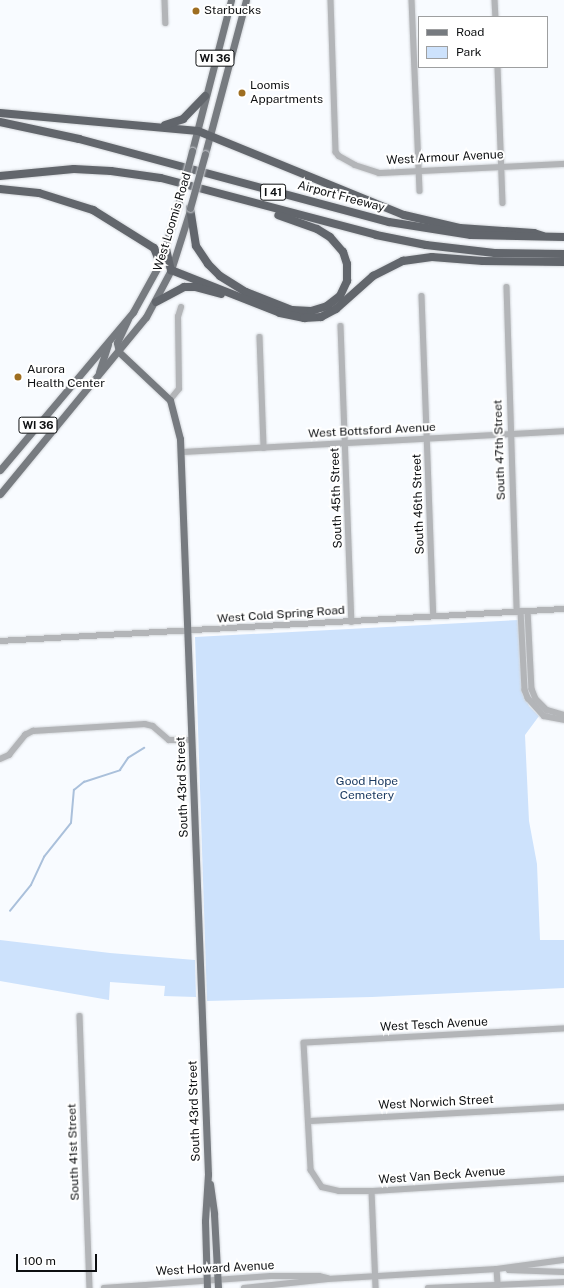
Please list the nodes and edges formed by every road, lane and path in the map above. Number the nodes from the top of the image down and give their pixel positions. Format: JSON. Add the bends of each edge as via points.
{"nodes":[{"id":1,"x":165,"y":0,"type":"edge"},
{"id":2,"x":231,"y":0,"type":"edge"},
{"id":3,"x":246,"y":0,"type":"edge"},
{"id":4,"x":331,"y":0,"type":"edge"},
{"id":5,"x":412,"y":0,"type":"edge"},
{"id":6,"x":496,"y":0,"type":"edge"},
{"id":7,"x":496,"y":16,"type":"edge"},
{"id":8,"x":166,"y":22,"type":"dead end"},
{"id":9,"x":498,"y":68,"type":"edge"},
{"id":10,"x":205,"y":96,"type":"junction"},
{"id":11,"x":0,"y":113,"type":"edge"},
{"id":12,"x":0,"y":122,"type":"edge"},
{"id":13,"x":157,"y":126,"type":"junction"},
{"id":14,"x":198,"y":131,"type":"junction"},
{"id":15,"x":210,"y":134,"type":"junction"},
{"id":16,"x":564,"y":164,"type":"edge"},
{"id":17,"x":502,"y":166,"type":"junction"},
{"id":18,"x":419,"y":171,"type":"junction"},
{"id":19,"x":0,"y":176,"type":"edge"},
{"id":20,"x":0,"y":190,"type":"edge"},
{"id":21,"x":420,"y":191,"type":"dead end"},
{"id":22,"x":221,"y":194,"type":"junction"},
{"id":23,"x":503,"y":203,"type":"dead end"},
{"id":24,"x":190,"y":208,"type":"junction"},
{"id":25,"x":550,"y":238,"type":"junction"},
{"id":26,"x":564,"y":238,"type":"edge"},
{"id":27,"x":166,"y":249,"type":"junction"},
{"id":28,"x":564,"y":254,"type":"edge"},
{"id":29,"x":564,"y":262,"type":"edge"},
{"id":30,"x":160,"y":263,"type":"junction"},
{"id":31,"x":171,"y":270,"type":"junction"},
{"id":32,"x":507,"y":287,"type":"dead end"},
{"id":33,"x":233,"y":296,"type":"junction"},
{"id":34,"x":422,"y":296,"type":"dead end"},
{"id":35,"x":156,"y":302,"type":"junction"},
{"id":36,"x":181,"y":308,"type":"dead end"},
{"id":37,"x":128,"y":319,"type":"junction"},
{"id":38,"x":341,"y":326,"type":"dead end"},
{"id":39,"x":260,"y":337,"type":"dead end"},
{"id":40,"x":108,"y":344,"type":"junction"},
{"id":41,"x":118,"y":352,"type":"junction"},
{"id":42,"x":93,"y":382,"type":"junction"},
{"id":43,"x":170,"y":400,"type":"junction"},
{"id":44,"x":564,"y":431,"type":"edge"},
{"id":45,"x":510,"y":434,"type":"junction"},
{"id":46,"x":428,"y":439,"type":"junction"},
{"id":47,"x":346,"y":443,"type":"junction"},
{"id":48,"x":264,"y":448,"type":"junction"},
{"id":49,"x":181,"y":452,"type":"junction"},
{"id":50,"x":0,"y":470,"type":"edge"},
{"id":51,"x":0,"y":494,"type":"edge"},
{"id":52,"x":564,"y":609,"type":"edge"},
{"id":53,"x":519,"y":611,"type":"junction"},
{"id":54,"x":528,"y":611,"type":"junction"},
{"id":55,"x":434,"y":616,"type":"junction"},
{"id":56,"x":352,"y":622,"type":"junction"},
{"id":57,"x":187,"y":632,"type":"junction"},
{"id":58,"x":0,"y":641,"type":"edge"},
{"id":59,"x":532,"y":689,"type":"junction"},
{"id":60,"x":525,"y":690,"type":"junction"},
{"id":61,"x":564,"y":715,"type":"edge"},
{"id":62,"x":564,"y":720,"type":"edge"},
{"id":63,"x":192,"y":740,"type":"junction"},
{"id":64,"x":0,"y":759,"type":"edge"},
{"id":65,"x":80,"y":1016,"type":"dead end"},
{"id":66,"x":564,"y":1029,"type":"edge"},
{"id":67,"x":564,"y":1107,"type":"edge"},
{"id":68,"x":309,"y":1121,"type":"junction"},
{"id":69,"x":208,"y":1174,"type":"junction"},
{"id":70,"x":564,"y":1179,"type":"edge"},
{"id":71,"x":372,"y":1191,"type":"junction"},
{"id":72,"x":564,"y":1260,"type":"edge"},
{"id":73,"x":497,"y":1269,"type":"junction"},
{"id":74,"x":564,"y":1272,"type":"edge"},
{"id":75,"x":376,"y":1276,"type":"junction"},
{"id":76,"x":328,"y":1278,"type":"junction"},
{"id":77,"x":217,"y":1279,"type":"junction"},
{"id":78,"x":207,"y":1280,"type":"junction"},
{"id":79,"x":564,"y":1282,"type":"edge"},
{"id":80,"x":498,"y":1285,"type":"junction"},
{"id":81,"x":90,"y":1288,"type":"edge"},
{"id":82,"x":104,"y":1288,"type":"edge"},
{"id":83,"x":207,"y":1288,"type":"edge"},
{"id":84,"x":218,"y":1288,"type":"edge"},
{"id":85,"x":244,"y":1288,"type":"edge"},
{"id":86,"x":376,"y":1288,"type":"edge"},
{"id":87,"x":428,"y":1288,"type":"edge"}],
"edges":[{"from":1,"to":8,"type":"street"},
{"from":2,"to":10,"type":"main road","name":"West Loomis Road","number":"WI 36"},
{"from":3,"to":15,"type":"main road","name":"West Loomis Road","number":"WI 36"},
{"from":4,"to":18,"type":"street","name":"West Armour Avenue","via":[[337,154],[372,172]]},
{"from":5,"to":18,"type":"street"},
{"from":6,"to":7,"type":"street"},
{"from":9,"to":17,"type":"street"},
{"from":10,"to":13,"type":"highway","via":[[183,119]]},
{"from":10,"to":14,"type":"main road","name":"West Loomis Road","number":"WI 36"},
{"from":11,"to":13,"type":"highway"},
{"from":12,"to":25,"type":"highway","name":"Airport Freeway","number":"I 41","via":[[79,139],[389,222],[471,235]]},
{"from":13,"to":14,"type":"highway"},
{"from":14,"to":15,"type":"highway"},
{"from":14,"to":27,"type":"main road","name":"West Loomis Road","number":"WI 36","bridge":true},
{"from":15,"to":24,"type":"main road","name":"West Loomis Road","number":"WI 36","bridge":true},
{"from":15,"to":25,"type":"highway","via":[[404,215],[460,228],[534,232]]},
{"from":16,"to":17,"type":"street","name":"West Armour Avenue"},
{"from":17,"to":18,"type":"street","name":"West Armour Avenue"},
{"from":17,"to":23,"type":"street"},
{"from":18,"to":21,"type":"street"},
{"from":19,"to":22,"type":"highway","number":"I 41","via":[[74,169],[111,171],[161,178]]},
{"from":20,"to":30,"type":"highway","via":[[39,192],[93,210],[154,248]]},
{"from":22,"to":24,"type":"highway","via":[[238,203],[308,225],[330,237],[343,252],[347,264],[347,281],[340,296],[320,309],[303,311],[283,307],[232,285],[213,270],[200,253],[194,238]]},
{"from":22,"to":28,"type":"highway","number":"I 41","via":[[376,235],[426,245],[495,253]]},
{"from":24,"to":31,"type":"main road","name":"West Loomis Road","number":"WI 36"},
{"from":25,"to":26,"type":"highway","name":"Airport Freeway","number":"I 41"},
{"from":27,"to":30,"type":"main road","name":"West Loomis Road","number":"WI 36"},
{"from":27,"to":31,"type":"highway"},
{"from":29,"to":33,"type":"highway","via":[[483,262],[432,257],[404,260],[373,276],[336,309],[313,318],[280,313]]},
{"from":30,"to":37,"type":"main road","name":"West Loomis Road","number":"WI 36","via":[[149,287]]},
{"from":31,"to":33,"type":"highway"},
{"from":31,"to":35,"type":"main road","name":"West Loomis Road","number":"WI 36"},
{"from":32,"to":45,"type":"street","name":"South 47th Street"},
{"from":33,"to":35,"type":"highway","via":[[190,287],[172,291]]},
{"from":34,"to":46,"type":"street","name":"South 46th Street"},
{"from":35,"to":41,"type":"main road","name":"West Loomis Road","number":"WI 36"},
{"from":36,"to":43,"type":"street","via":[[178,317],[179,389]]},
{"from":37,"to":40,"type":"main road","name":"West Loomis Road","number":"WI 36"},
{"from":37,"to":41,"type":"main road","via":[[117,343]]},
{"from":38,"to":47,"type":"street","name":"South 45th Street"},
{"from":39,"to":48,"type":"street"},
{"from":40,"to":42,"type":"main road","via":[[105,360]]},
{"from":40,"to":50,"type":"main road","name":"West Loomis Road","number":"WI 36"},
{"from":41,"to":42,"type":"main road","name":"West Loomis Road","number":"WI 36"},
{"from":41,"to":43,"type":"main road"},
{"from":42,"to":51,"type":"main road","name":"West Loomis Road","number":"WI 36"},
{"from":43,"to":49,"type":"main road","name":"South 43rd Street","via":[[179,431]]},
{"from":44,"to":45,"type":"street","name":"West Bottsford Avenue"},
{"from":45,"to":46,"type":"street","name":"West Bottsford Avenue"},
{"from":45,"to":53,"type":"street","name":"South 47th Street"},
{"from":46,"to":47,"type":"street","name":"West Bottsford Avenue"},
{"from":46,"to":55,"type":"street","name":"South 46th Street"},
{"from":47,"to":48,"type":"street","name":"West Bottsford Avenue"},
{"from":47,"to":56,"type":"street","name":"South 45th Street"},
{"from":48,"to":49,"type":"street","name":"West Bottsford Avenue"},
{"from":49,"to":57,"type":"main road","name":"South 43rd Street"},
{"from":52,"to":54,"type":"street","name":"West Cold Spring Road"},
{"from":53,"to":54,"type":"street","name":"West Cold Spring Road"},
{"from":53,"to":55,"type":"street","name":"West Cold Spring Road"},
{"from":53,"to":60,"type":"street","name":"South 47th Street"},
{"from":54,"to":59,"type":"street"},
{"from":55,"to":56,"type":"street","name":"West Cold Spring Road"},
{"from":56,"to":57,"type":"street","name":"West Cold Spring Road"},
{"from":57,"to":58,"type":"street","name":"West Cold Spring Road"},
{"from":57,"to":63,"type":"main road","name":"South 43rd Street"},
{"from":59,"to":60,"type":"street"},
{"from":59,"to":61,"type":"street","via":[[536,699],[547,710]]},
{"from":60,"to":62,"type":"street","via":[[537,710],[553,720]]},
{"from":63,"to":64,"type":"street","via":[[169,740],[153,726],[145,724],[33,731],[25,735],[9,754]]},
{"from":63,"to":69,"type":"main road","name":"South 43rd Street"},
{"from":65,"to":81,"type":"street","name":"South 41st Street"},
{"from":66,"to":68,"type":"street","name":"West Tesch Avenue","via":[[304,1043]]},
{"from":67,"to":68,"type":"street","name":"West Norwich Street"},
{"from":68,"to":71,"type":"street","name":"West Van Beck Avenue","via":[[311,1170],[322,1187]]},
{"from":69,"to":77,"type":"main road","name":"South 43rd Street","via":[[214,1214]]},
{"from":69,"to":78,"type":"main road","name":"South 43rd Street","via":[[205,1221]]},
{"from":70,"to":71,"type":"street","name":"West Van Beck Avenue"},
{"from":71,"to":75,"type":"street"},
{"from":72,"to":73,"type":"street","name":"West Howard Avenue"},
{"from":73,"to":74,"type":"street","name":"West Howard Avenue"},
{"from":73,"to":75,"type":"street","name":"West Howard Avenue"},
{"from":73,"to":80,"type":"street"},
{"from":75,"to":76,"type":"street","name":"West Howard Avenue"},
{"from":75,"to":86,"type":"street"},
{"from":76,"to":77,"type":"street","name":"West Howard Avenue","via":[[296,1275]]},
{"from":76,"to":85,"type":"street","name":"West Howard Avenue"},
{"from":77,"to":78,"type":"street","name":"West Howard Avenue"},
{"from":77,"to":84,"type":"main road","name":"South 43rd Street"},
{"from":78,"to":82,"type":"street","name":"West Howard Avenue"},
{"from":78,"to":83,"type":"main road","name":"South 43rd Street"},
{"from":79,"to":80,"type":"street"},
{"from":80,"to":87,"type":"street"}]}
